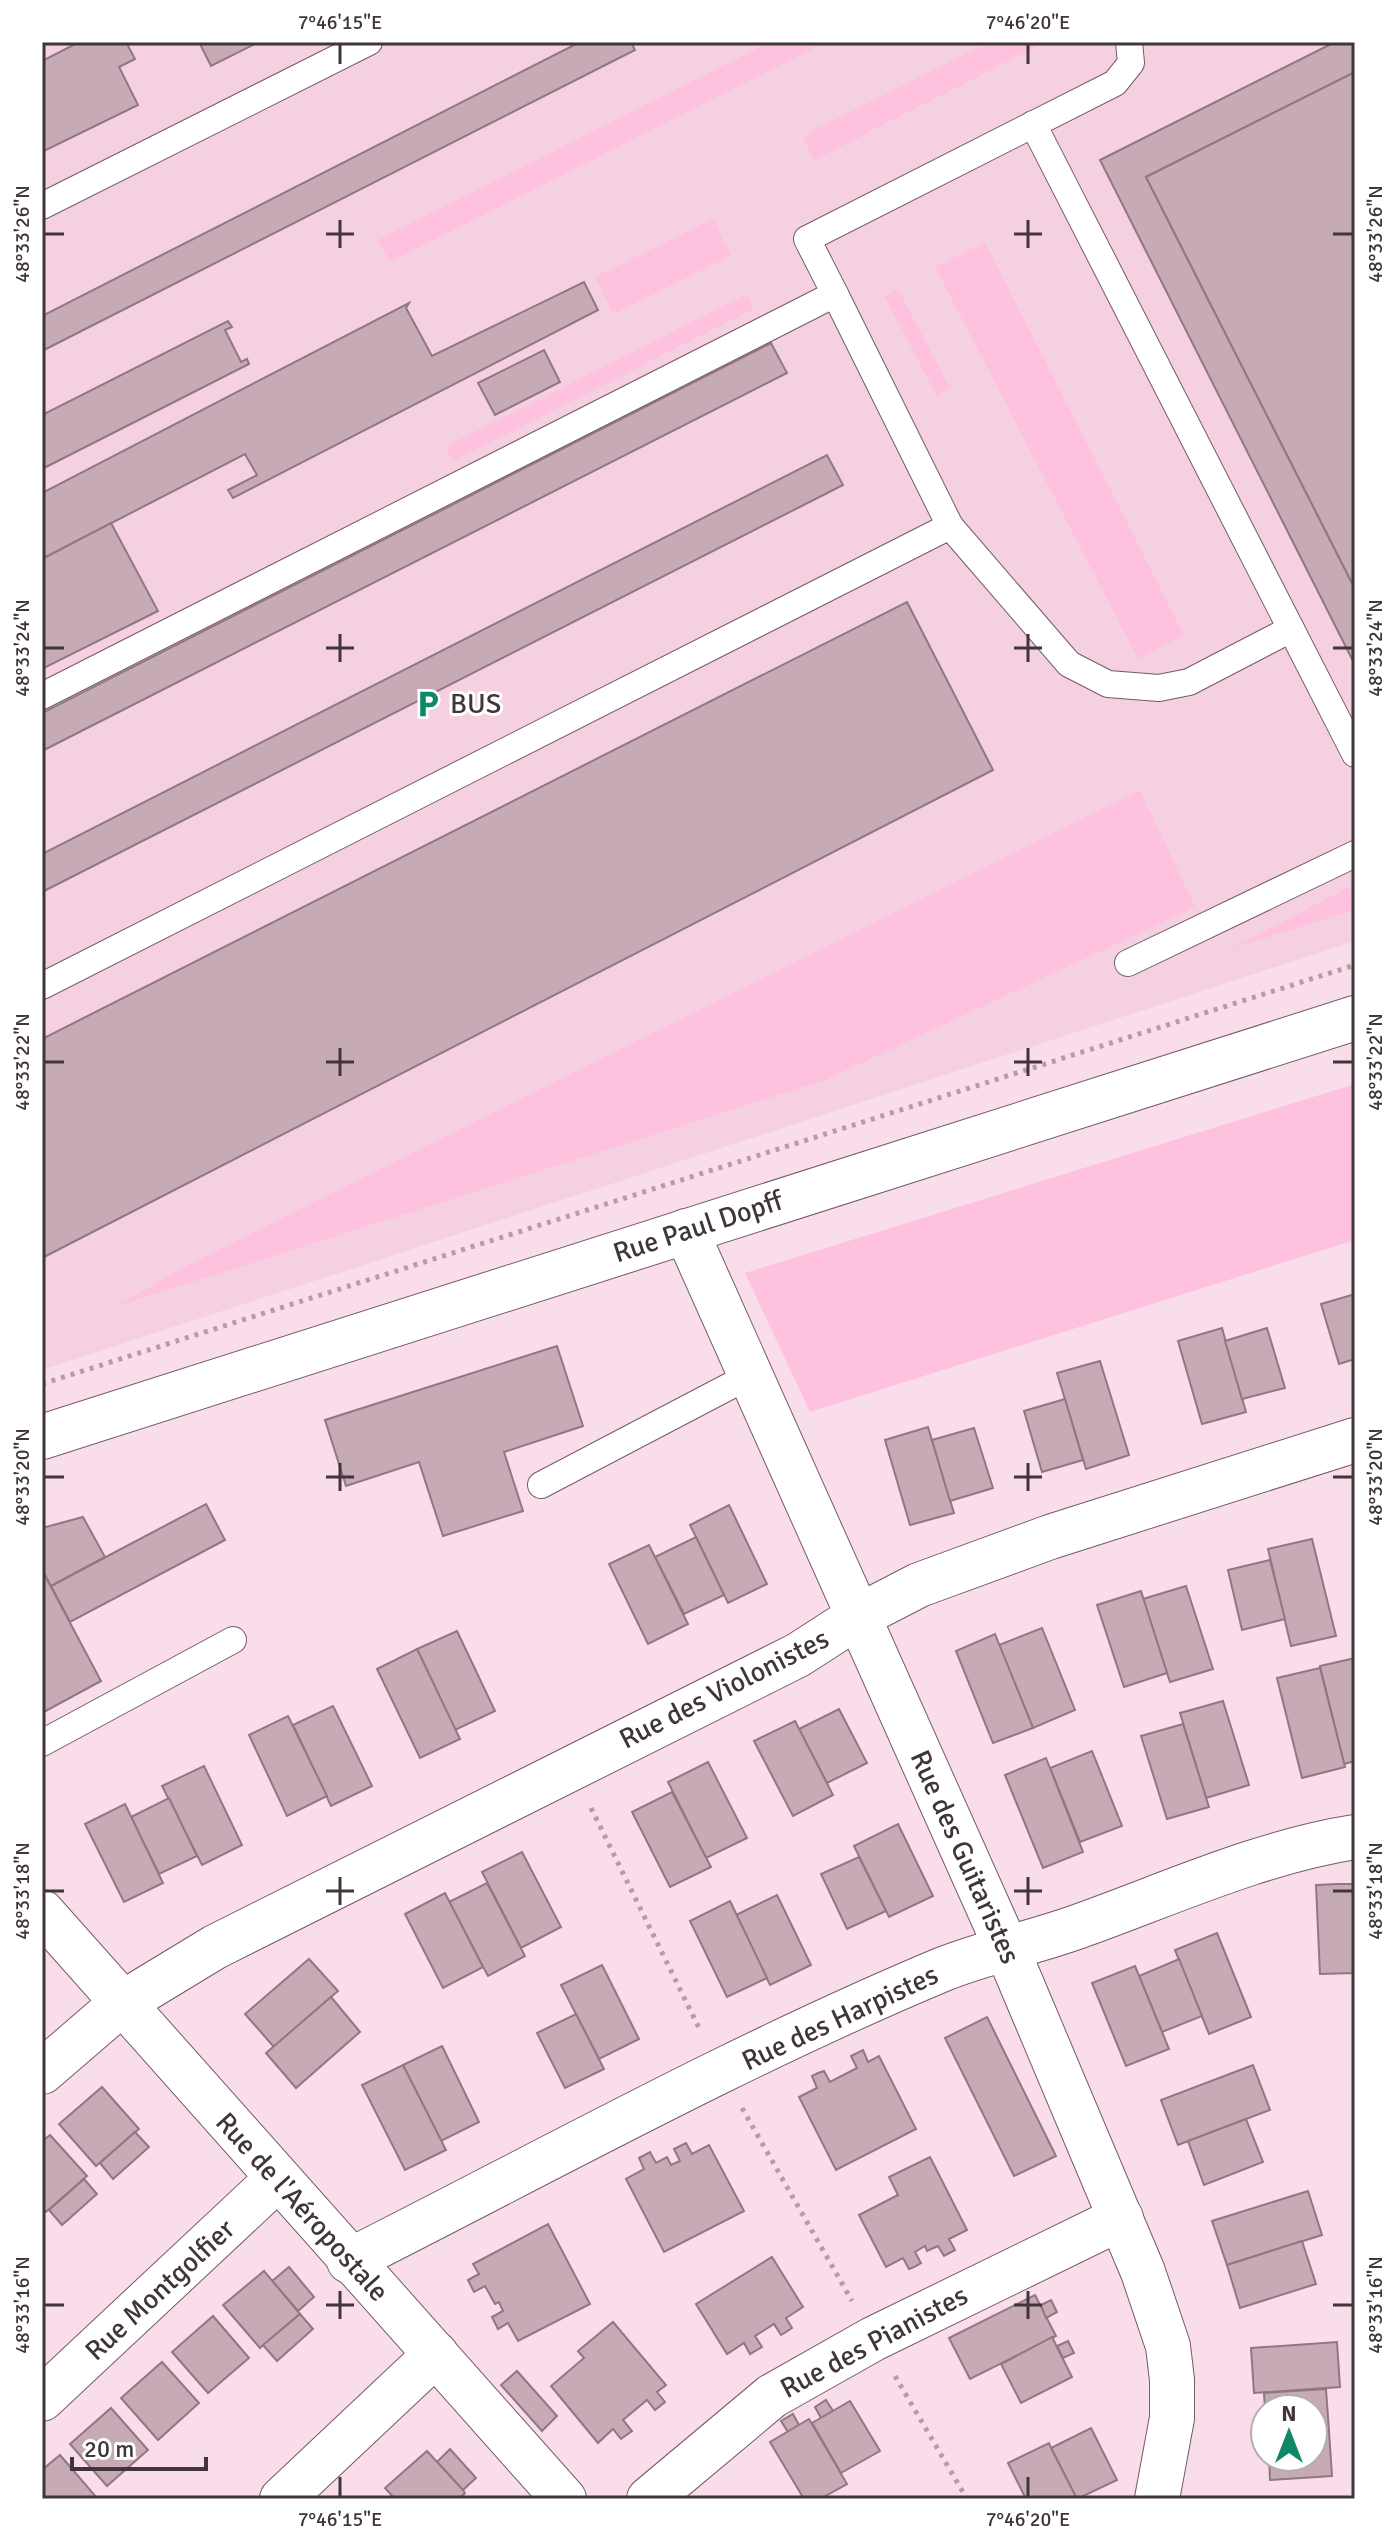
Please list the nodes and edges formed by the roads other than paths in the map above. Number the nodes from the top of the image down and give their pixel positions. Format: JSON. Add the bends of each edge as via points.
{"nodes":[{"id":1,"x":369,"y":42,"type":"edge"},
{"id":2,"x":1129,"y":42,"type":"edge"},
{"id":3,"x":1033,"y":124,"type":"junction"},
{"id":4,"x":42,"y":206,"type":"edge"},
{"id":5,"x":835,"y":294,"type":"junction"},
{"id":6,"x":950,"y":526,"type":"junction"},
{"id":7,"x":1291,"y":629,"type":"junction"},
{"id":8,"x":42,"y":696,"type":"edge"},
{"id":9,"x":1355,"y":754,"type":"edge"},
{"id":10,"x":1355,"y":854,"type":"edge"},
{"id":11,"x":1128,"y":963,"type":"dead end"},
{"id":12,"x":42,"y":986,"type":"edge"},
{"id":13,"x":1355,"y":1018,"type":"edge"},
{"id":14,"x":686,"y":1231,"type":"junction"},
{"id":15,"x":749,"y":1376,"type":"junction"},
{"id":16,"x":42,"y":1437,"type":"edge"},
{"id":17,"x":1355,"y":1440,"type":"edge"},
{"id":18,"x":541,"y":1485,"type":"dead end"},
{"id":19,"x":857,"y":1617,"type":"junction"},
{"id":20,"x":233,"y":1640,"type":"dead end"},
{"id":21,"x":42,"y":1743,"type":"edge"},
{"id":22,"x":1355,"y":1837,"type":"edge"},
{"id":23,"x":42,"y":1912,"type":"edge"},
{"id":24,"x":1006,"y":1947,"type":"junction"},
{"id":25,"x":121,"y":2004,"type":"junction"},
{"id":26,"x":42,"y":2072,"type":"edge"},
{"id":27,"x":277,"y":2179,"type":"junction"},
{"id":28,"x":1121,"y":2218,"type":"junction"},
{"id":29,"x":349,"y":2261,"type":"junction"},
{"id":30,"x":436,"y":2354,"type":"junction"},
{"id":31,"x":42,"y":2399,"type":"edge"},
{"id":32,"x":282,"y":2499,"type":"edge"},
{"id":33,"x":564,"y":2499,"type":"edge"},
{"id":34,"x":649,"y":2499,"type":"edge"},
{"id":35,"x":1157,"y":2499,"type":"edge"}],
"edges":[{"from":1,"to":4,"type":"lane"},
{"from":2,"to":3,"type":"lane","via":[[1131,63],[1115,83]]},
{"from":3,"to":5,"type":"lane","via":[[807,239]]},
{"from":3,"to":7,"type":"lane"},
{"from":5,"to":6,"type":"lane"},
{"from":5,"to":8,"type":"lane"},
{"from":6,"to":7,"type":"lane","via":[[1069,664],[1108,684],[1159,688],[1189,682]]},
{"from":6,"to":12,"type":"lane"},
{"from":7,"to":9,"type":"lane"},
{"from":10,"to":11,"type":"lane"},
{"from":13,"to":14,"type":"street","name":"Rue Paul Dopff"},
{"from":14,"to":15,"type":"street","name":"Rue des Guitaristes"},
{"from":14,"to":16,"type":"street","name":"Rue Paul Dopff"},
{"from":15,"to":18,"type":"lane"},
{"from":15,"to":19,"type":"street","name":"Rue des Guitaristes"},
{"from":17,"to":19,"type":"street","name":"Rue des Violonistes","via":[[1050,1537],[919,1585]]},
{"from":19,"to":24,"type":"street","name":"Rue des Guitaristes"},
{"from":19,"to":25,"type":"street","name":"Rue des Violonistes","via":[[798,1655],[215,1947]]},
{"from":20,"to":21,"type":"lane"},
{"from":22,"to":24,"type":"street","name":"Rue des Harpistes"},
{"from":23,"to":25,"type":"street","name":"Rue de l'Aéropostale"},
{"from":24,"to":28,"type":"street","name":"Rue des Guitaristes"},
{"from":24,"to":29,"type":"street","name":"Rue des Harpistes","via":[[856,2008]]},
{"from":25,"to":26,"type":"street","name":"Rue des Violonistes"},
{"from":25,"to":27,"type":"street","name":"Rue de l'Aéropostale"},
{"from":27,"to":29,"type":"street","name":"Rue de l'Aéropostale"},
{"from":27,"to":31,"type":"street","name":"Rue Montgolfier"},
{"from":28,"to":34,"type":"street","name":"Rue des Pianistes","via":[[873,2339],[772,2396]]},
{"from":28,"to":35,"type":"street","name":"Rue des Guitaristes","via":[[1159,2317],[1171,2369],[1172,2418]]},
{"from":29,"to":30,"type":"street","name":"Rue de l'Aéropostale"},
{"from":30,"to":32,"type":"street"},
{"from":30,"to":33,"type":"street","name":"Rue de l'Aéropostale"}]}
